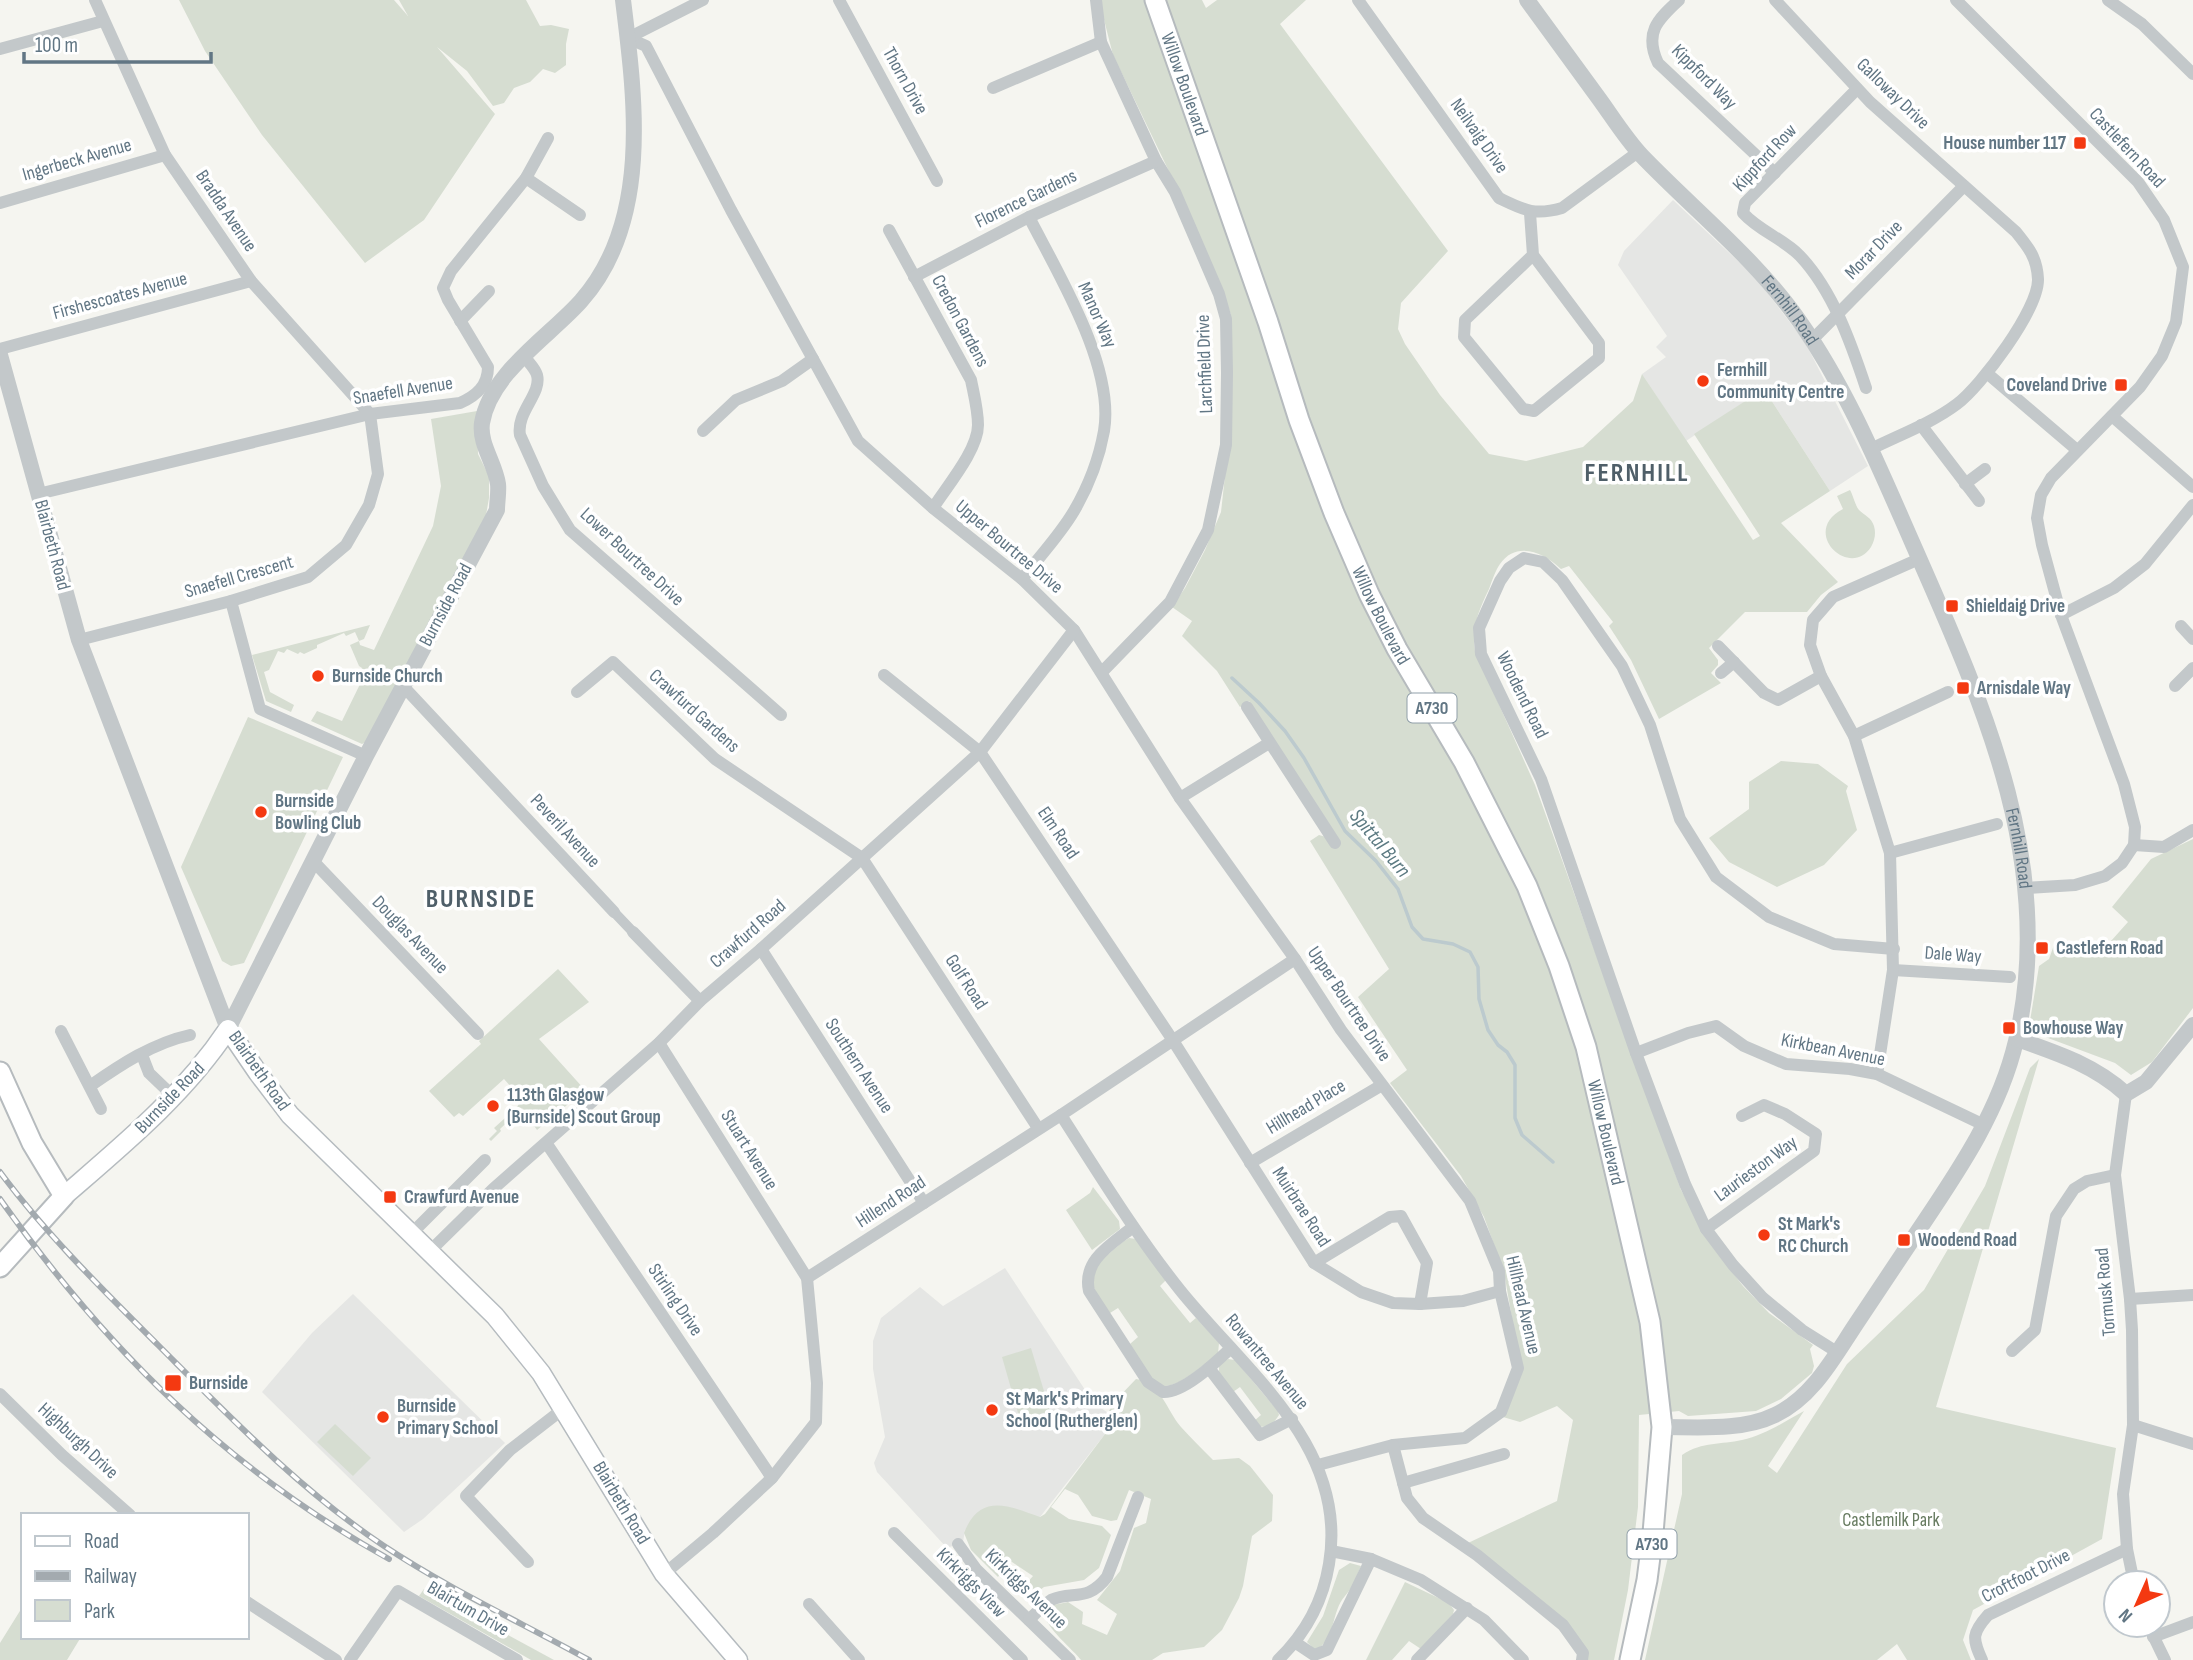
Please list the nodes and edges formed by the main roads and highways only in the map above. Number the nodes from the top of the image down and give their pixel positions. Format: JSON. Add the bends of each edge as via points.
{"nodes":[{"id":1,"x":1155,"y":0,"type":"edge"},
{"id":2,"x":229,"y":1029,"type":"joint"},
{"id":3,"x":0,"y":1072,"type":"edge"},
{"id":4,"x":64,"y":1196,"type":"junction"},
{"id":5,"x":0,"y":1267,"type":"edge"},
{"id":6,"x":738,"y":1660,"type":"edge"},
{"id":7,"x":1630,"y":1660,"type":"edge"}],
"edges":[{"from":1,"to":7,"type":"main road","name":"Willow Boulevard","number":"A730","via":[[1299,420],[1352,556],[1397,649],[1492,812],[1527,886],[1589,1059],[1650,1322],[1662,1426],[1654,1533]]},
{"from":2,"to":4,"type":"main road","name":"Burnside Road","via":[[206,1062],[156,1116]]},
{"from":2,"to":6,"type":"main road","name":"Blairbeth Road","via":[[290,1115],[495,1316],[541,1373],[664,1574]]},
{"from":3,"to":4,"type":"main road","via":[[32,1143]]},
{"from":4,"to":5,"type":"main road"}]}
